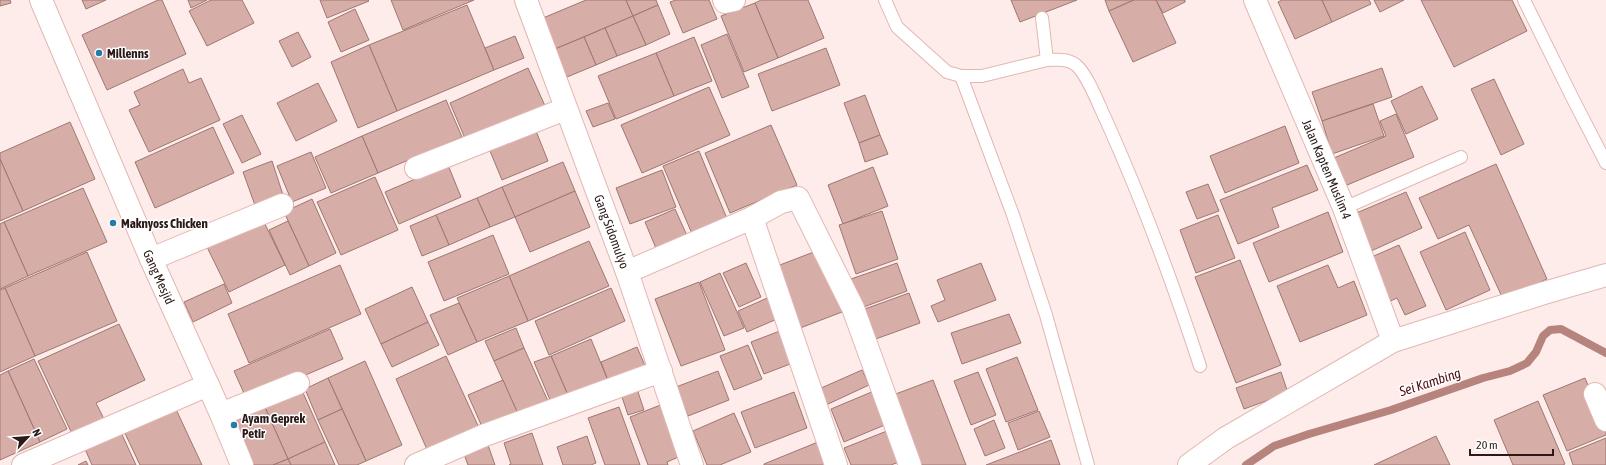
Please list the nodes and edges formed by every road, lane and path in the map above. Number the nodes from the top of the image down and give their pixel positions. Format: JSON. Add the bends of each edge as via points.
{"nodes":[{"id":1,"x":41,"y":0,"type":"edge"},
{"id":2,"x":724,"y":0,"type":"edge"},
{"id":3,"x":734,"y":0,"type":"edge"},
{"id":4,"x":885,"y":0,"type":"edge"},
{"id":5,"x":1254,"y":0,"type":"edge"},
{"id":6,"x":1524,"y":0,"type":"edge"},
{"id":7,"x":533,"y":2,"type":"edge"},
{"id":8,"x":1042,"y":18,"type":"dead end"},
{"id":9,"x":1047,"y":60,"type":"junction"},
{"id":10,"x":961,"y":76,"type":"junction"},
{"id":11,"x":565,"y":109,"type":"junction"},
{"id":12,"x":1461,"y":157,"type":"dead end"},
{"id":13,"x":1606,"y":163,"type":"edge"},
{"id":14,"x":416,"y":168,"type":"dead end"},
{"id":15,"x":282,"y":205,"type":"dead end"},
{"id":16,"x":1344,"y":208,"type":"junction"},
{"id":17,"x":752,"y":218,"type":"junction"},
{"id":18,"x":150,"y":260,"type":"junction"},
{"id":19,"x":626,"y":272,"type":"junction"},
{"id":20,"x":1606,"y":276,"type":"edge"},
{"id":21,"x":1393,"y":341,"type":"junction"},
{"id":22,"x":1200,"y":366,"type":"dead end"},
{"id":23,"x":661,"y":371,"type":"junction"},
{"id":24,"x":298,"y":383,"type":"dead end"},
{"id":25,"x":208,"y":385,"type":"junction"},
{"id":26,"x":1595,"y":394,"type":"dead end"},
{"id":27,"x":221,"y":414,"type":"junction"},
{"id":28,"x":1606,"y":420,"type":"edge"},
{"id":29,"x":23,"y":465,"type":"edge"},
{"id":30,"x":242,"y":465,"type":"edge"},
{"id":31,"x":416,"y":465,"type":"edge"},
{"id":32,"x":692,"y":465,"type":"edge"},
{"id":33,"x":836,"y":465,"type":"edge"},
{"id":34,"x":910,"y":465,"type":"edge"},
{"id":35,"x":1088,"y":465,"type":"edge"},
{"id":36,"x":1189,"y":465,"type":"edge"}],
"edges":[{"from":1,"to":18,"type":"street","name":"Gang Mesjid"},
{"from":2,"to":3,"type":"street"},
{"from":4,"to":10,"type":"lane","via":[[897,27],[947,72]]},
{"from":5,"to":16,"type":"street","name":"Jalan Kapten Muslim 4"},
{"from":6,"to":13,"type":"lane"},
{"from":7,"to":11,"type":"street","name":"Gang Sidomulyo"},
{"from":8,"to":9,"type":"lane"},
{"from":9,"to":10,"type":"lane","via":[[982,76]]},
{"from":9,"to":22,"type":"lane","via":[[1063,59],[1076,65],[1088,81],[1127,167]]},
{"from":10,"to":35,"type":"lane","via":[[1013,215],[1044,308]]},
{"from":11,"to":14,"type":"street"},
{"from":11,"to":19,"type":"street","name":"Gang Sidomulyo"},
{"from":12,"to":16,"type":"lane"},
{"from":15,"to":18,"type":"street"},
{"from":16,"to":21,"type":"street","name":"Jalan Kapten Muslim 4"},
{"from":17,"to":19,"type":"street"},
{"from":17,"to":33,"type":"street"},
{"from":17,"to":34,"type":"street","via":[[781,202],[798,198],[801,202],[853,308]]},
{"from":18,"to":25,"type":"street","name":"Gang Mesjid"},
{"from":19,"to":23,"type":"street","name":"Gang Sidomulyo"},
{"from":20,"to":21,"type":"street"},
{"from":21,"to":36,"type":"street","via":[[1226,438]]},
{"from":23,"to":31,"type":"street","via":[[485,435]]},
{"from":23,"to":32,"type":"street","name":"Gang Sidomulyo"},
{"from":24,"to":27,"type":"street"},
{"from":25,"to":27,"type":"street","name":"Gang Mesjid"},
{"from":25,"to":29,"type":"street"},
{"from":26,"to":28,"type":"street"},
{"from":27,"to":30,"type":"street","name":"Gang Mesjid"}]}
